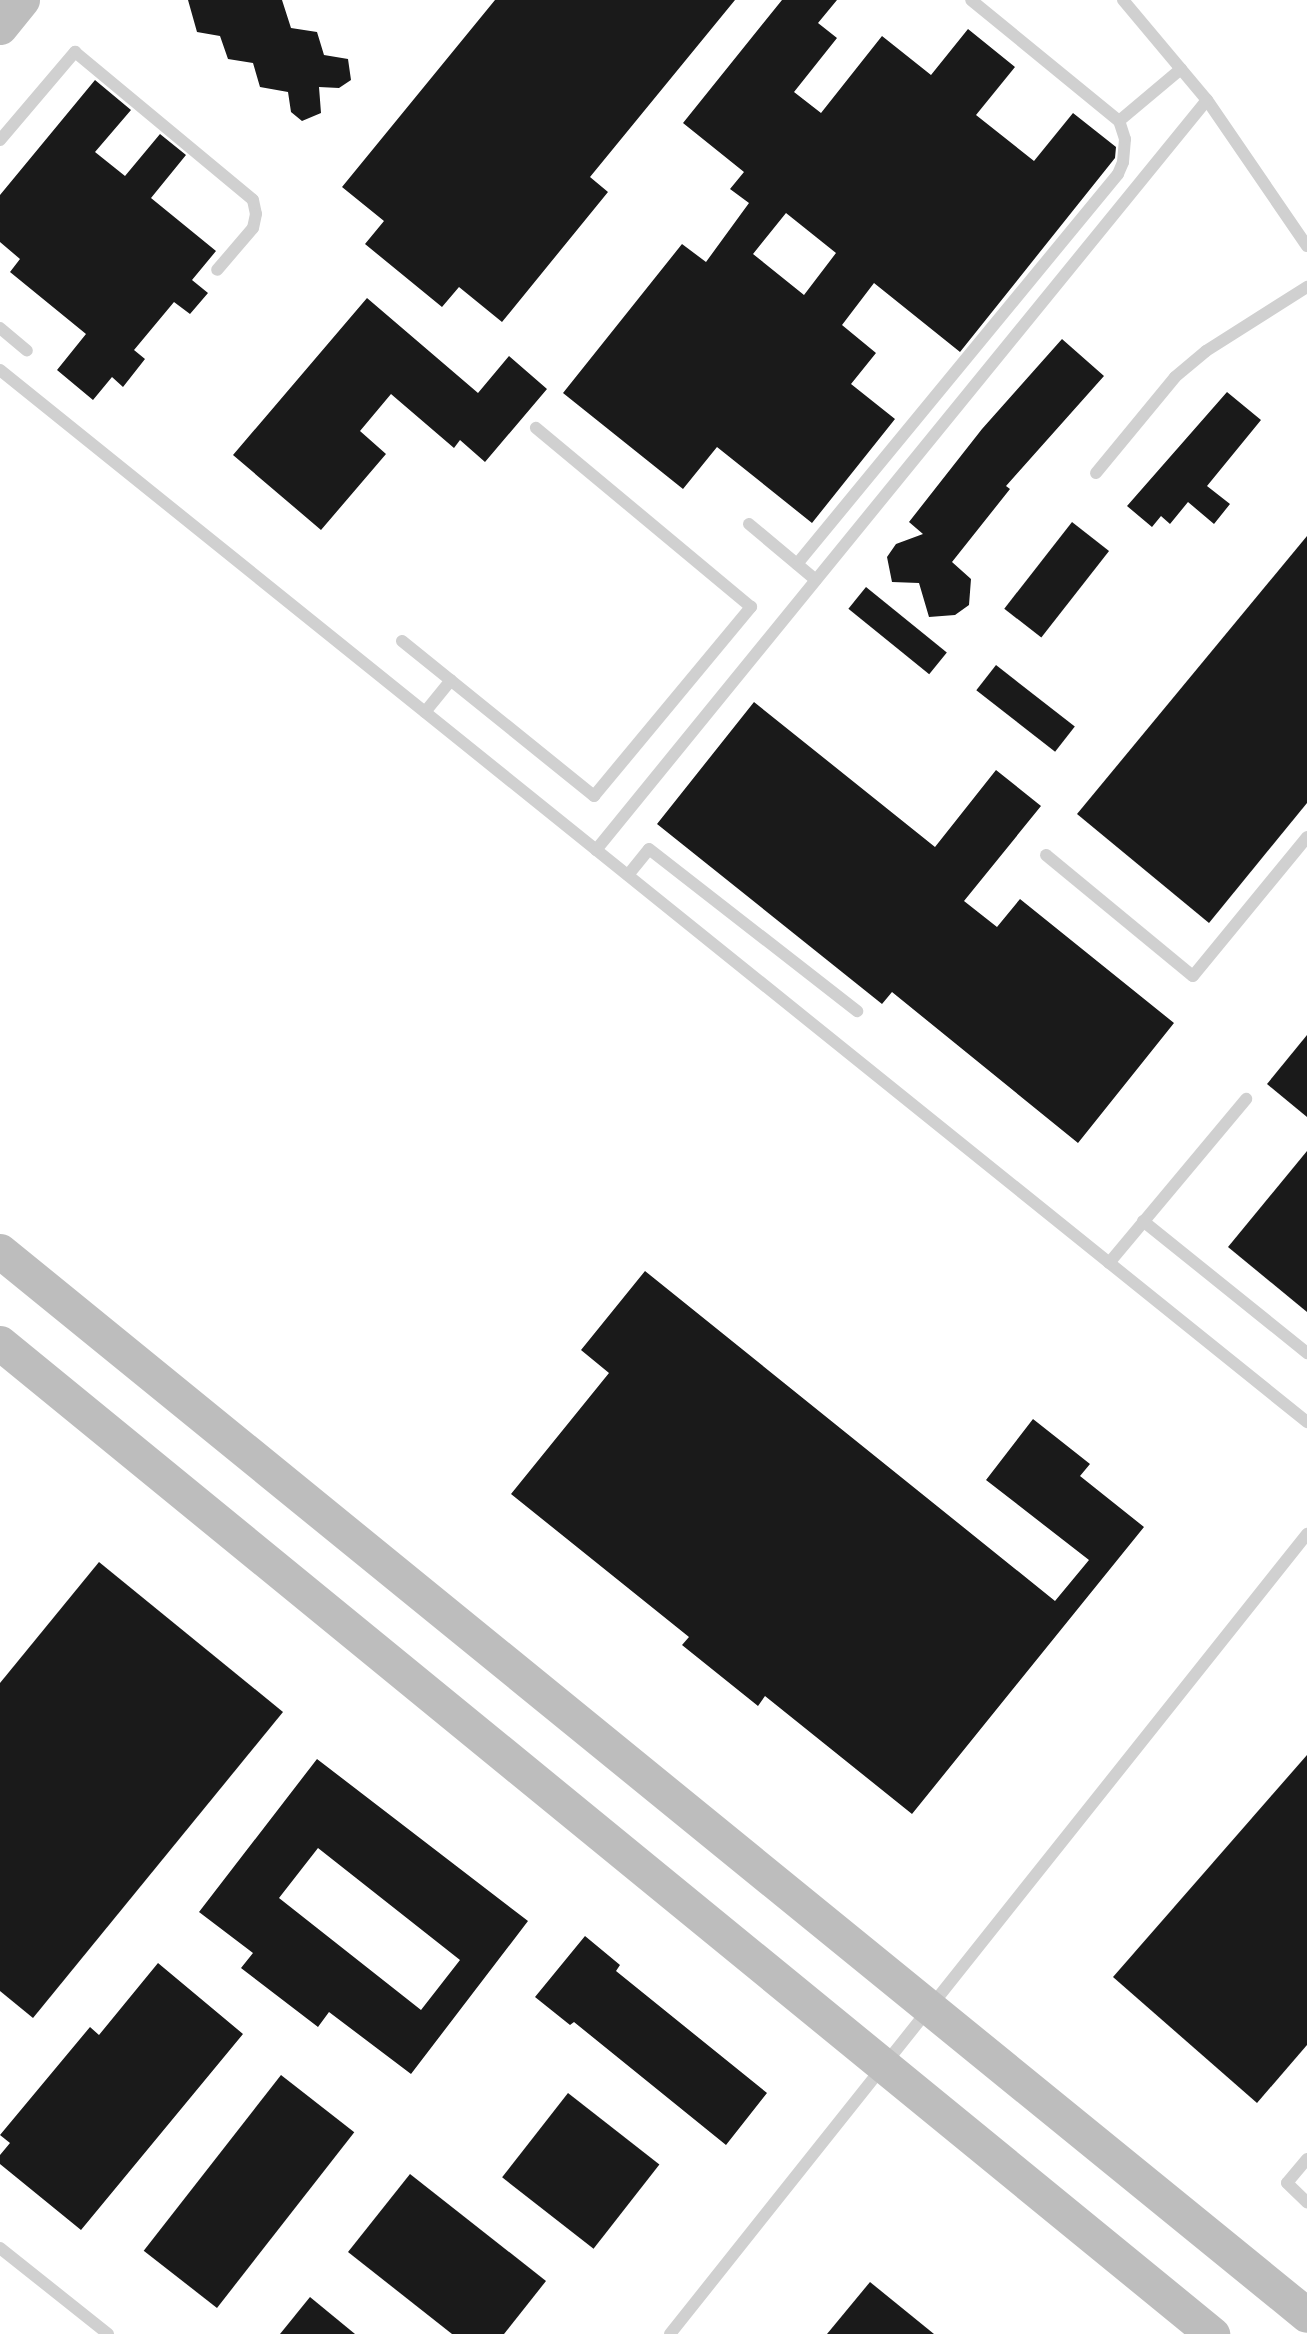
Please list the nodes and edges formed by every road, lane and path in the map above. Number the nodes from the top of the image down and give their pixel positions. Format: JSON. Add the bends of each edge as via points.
{"nodes":[{"id":1,"x":22,"y":0,"type":"edge"},
{"id":2,"x":971,"y":0,"type":"edge"},
{"id":3,"x":1123,"y":0,"type":"edge"},
{"id":4,"x":0,"y":27,"type":"edge"},
{"id":5,"x":1181,"y":69,"type":"junction"},
{"id":6,"x":1207,"y":100,"type":"junction"},
{"id":7,"x":1119,"y":121,"type":"junction"},
{"id":8,"x":0,"y":140,"type":"edge"},
{"id":9,"x":1307,"y":246,"type":"edge"},
{"id":10,"x":217,"y":270,"type":"dead end"},
{"id":11,"x":1307,"y":287,"type":"edge"},
{"id":12,"x":0,"y":328,"type":"edge"},
{"id":13,"x":27,"y":351,"type":"dead end"},
{"id":14,"x":0,"y":370,"type":"edge"},
{"id":15,"x":536,"y":428,"type":"dead end"},
{"id":16,"x":1096,"y":473,"type":"dead end"},
{"id":17,"x":749,"y":524,"type":"dead end"},
{"id":18,"x":797,"y":564,"type":"junction"},
{"id":19,"x":816,"y":580,"type":"junction"},
{"id":20,"x":402,"y":640,"type":"dead end"},
{"id":21,"x":451,"y":680,"type":"junction"},
{"id":22,"x":425,"y":712,"type":"junction"},
{"id":23,"x":1307,"y":836,"type":"edge"},
{"id":24,"x":596,"y":850,"type":"junction"},
{"id":25,"x":1046,"y":855,"type":"dead end"},
{"id":26,"x":628,"y":875,"type":"junction"},
{"id":27,"x":857,"y":1011,"type":"dead end"},
{"id":28,"x":1246,"y":1099,"type":"dead end"},
{"id":29,"x":1143,"y":1222,"type":"junction"},
{"id":30,"x":0,"y":1251,"type":"edge"},
{"id":31,"x":1109,"y":1263,"type":"junction"},
{"id":32,"x":0,"y":1343,"type":"edge"},
{"id":33,"x":1307,"y":1353,"type":"edge"},
{"id":34,"x":1307,"y":1422,"type":"edge"},
{"id":35,"x":1307,"y":1534,"type":"edge"},
{"id":36,"x":926,"y":2007,"type":"junction"},
{"id":37,"x":886,"y":2065,"type":"junction"},
{"id":38,"x":1307,"y":2159,"type":"edge"},
{"id":39,"x":1307,"y":2202,"type":"edge"},
{"id":40,"x":0,"y":2248,"type":"edge"},
{"id":41,"x":1307,"y":2315,"type":"edge"},
{"id":42,"x":108,"y":2334,"type":"edge"},
{"id":43,"x":670,"y":2334,"type":"edge"},
{"id":44,"x":1212,"y":2334,"type":"edge"}],
"edges":[{"from":1,"to":4,"type":"street"},
{"from":2,"to":7,"type":"lane"},
{"from":3,"to":5,"type":"lane"},
{"from":5,"to":6,"type":"lane"},
{"from":5,"to":7,"type":"lane"},
{"from":6,"to":9,"type":"lane"},
{"from":6,"to":19,"type":"lane"},
{"from":7,"to":18,"type":"lane","via":[[1125,149],[1118,174]]},
{"from":8,"to":10,"type":"lane","via":[[75,52],[253,200],[257,214],[253,228]]},
{"from":11,"to":16,"type":"lane","via":[[1206,351],[1175,377]]},
{"from":12,"to":13,"type":"lane"},
{"from":14,"to":22,"type":"lane"},
{"from":15,"to":21,"type":"lane","via":[[751,607],[594,796]]},
{"from":17,"to":18,"type":"lane"},
{"from":18,"to":19,"type":"lane"},
{"from":19,"to":24,"type":"lane"},
{"from":20,"to":21,"type":"lane"},
{"from":21,"to":22,"type":"lane"},
{"from":22,"to":24,"type":"lane"},
{"from":23,"to":25,"type":"lane","via":[[1193,976]]},
{"from":24,"to":26,"type":"lane"},
{"from":26,"to":27,"type":"lane","via":[[649,849]]},
{"from":26,"to":31,"type":"lane"},
{"from":28,"to":29,"type":"lane"},
{"from":29,"to":31,"type":"lane"},
{"from":29,"to":33,"type":"lane"},
{"from":30,"to":36,"type":"street"},
{"from":31,"to":34,"type":"lane"},
{"from":32,"to":37,"type":"street"},
{"from":35,"to":36,"type":"lane"},
{"from":36,"to":37,"type":"lane"},
{"from":36,"to":41,"type":"street"},
{"from":37,"to":43,"type":"lane"},
{"from":37,"to":44,"type":"street"},
{"from":38,"to":39,"type":"lane","via":[[1287,2183]]},
{"from":40,"to":42,"type":"lane"}]}
